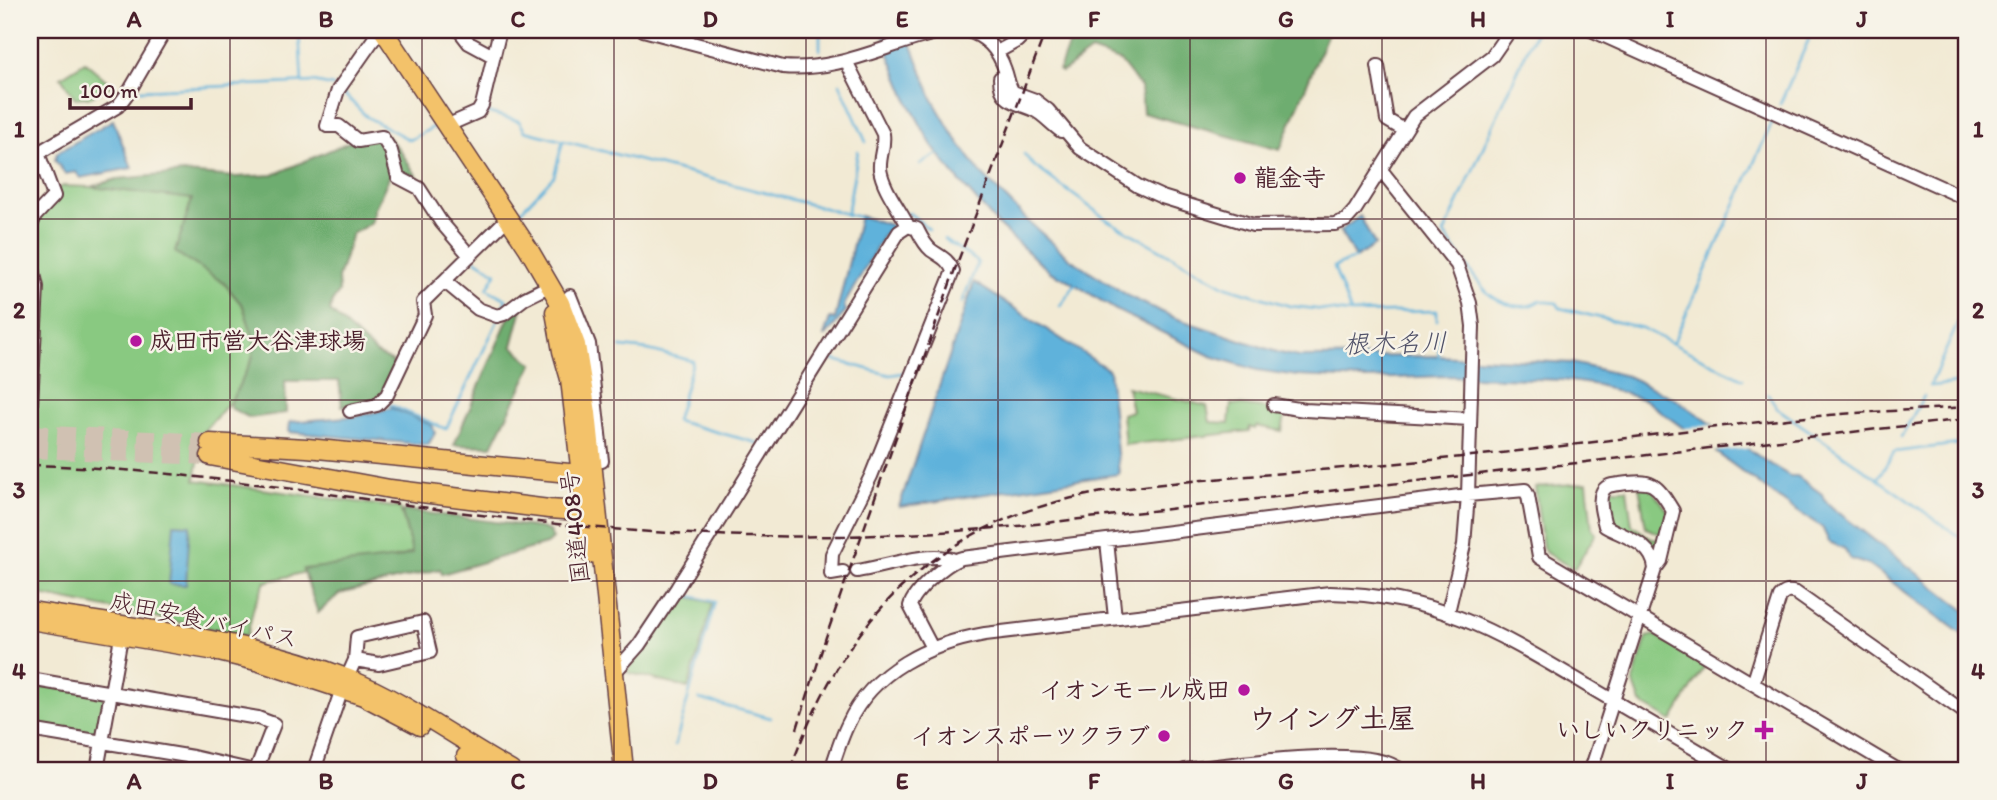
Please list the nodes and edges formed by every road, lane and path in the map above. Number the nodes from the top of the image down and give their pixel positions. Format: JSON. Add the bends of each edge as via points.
{"nodes":[{"id":1,"x":165,"y":30,"type":"edge"},
{"id":2,"x":381,"y":30,"type":"edge"},
{"id":3,"x":459,"y":30,"type":"edge"},
{"id":4,"x":500,"y":30,"type":"edge"},
{"id":5,"x":642,"y":30,"type":"edge"},
{"id":6,"x":948,"y":30,"type":"edge"},
{"id":7,"x":965,"y":30,"type":"edge"},
{"id":8,"x":1028,"y":30,"type":"edge"},
{"id":9,"x":1510,"y":30,"type":"edge"},
{"id":10,"x":1591,"y":30,"type":"edge"},
{"id":11,"x":493,"y":56,"type":"junction"},
{"id":12,"x":999,"y":56,"type":"junction"},
{"id":13,"x":846,"y":61,"type":"junction"},
{"id":14,"x":1378,"y":66,"type":"dead end"},
{"id":15,"x":446,"y":126,"type":"junction"},
{"id":16,"x":1404,"y":130,"type":"junction"},
{"id":17,"x":1381,"y":170,"type":"junction"},
{"id":18,"x":1967,"y":199,"type":"edge"},
{"id":19,"x":508,"y":218,"type":"junction"},
{"id":20,"x":905,"y":220,"type":"junction"},
{"id":21,"x":30,"y":228,"type":"edge"},
{"id":22,"x":470,"y":256,"type":"junction"},
{"id":23,"x":31,"y":260,"type":"edge"},
{"id":24,"x":444,"y":281,"type":"junction"},
{"id":25,"x":30,"y":282,"type":"edge"},
{"id":26,"x":549,"y":286,"type":"junction"},
{"id":27,"x":570,"y":296,"type":"dead end"},
{"id":28,"x":1274,"y":405,"type":"dead end"},
{"id":29,"x":350,"y":411,"type":"dead end"},
{"id":30,"x":1470,"y":415,"type":"junction"},
{"id":31,"x":30,"y":423,"type":"edge"},
{"id":32,"x":210,"y":449,"type":"tunnel mouth"},
{"id":33,"x":231,"y":451,"type":"junction"},
{"id":34,"x":593,"y":471,"type":"junction"},
{"id":35,"x":1468,"y":495,"type":"junction"},
{"id":36,"x":592,"y":512,"type":"junction"},
{"id":37,"x":1107,"y":541,"type":"junction"},
{"id":38,"x":955,"y":560,"type":"junction"},
{"id":39,"x":1655,"y":569,"type":"junction"},
{"id":40,"x":856,"y":571,"type":"dead end"},
{"id":41,"x":843,"y":572,"type":"dead end"},
{"id":42,"x":30,"y":610,"type":"edge"},
{"id":43,"x":1448,"y":612,"type":"junction"},
{"id":44,"x":1640,"y":617,"type":"junction"},
{"id":45,"x":1115,"y":618,"type":"junction"},
{"id":46,"x":30,"y":621,"type":"edge"},
{"id":47,"x":121,"y":637,"type":"junction"},
{"id":48,"x":932,"y":648,"type":"junction"},
{"id":49,"x":355,"y":660,"type":"junction"},
{"id":50,"x":614,"y":673,"type":"junction"},
{"id":51,"x":30,"y":678,"type":"edge"},
{"id":52,"x":345,"y":683,"type":"junction"},
{"id":53,"x":1753,"y":684,"type":"junction"},
{"id":54,"x":110,"y":691,"type":"junction"},
{"id":55,"x":1614,"y":701,"type":"junction"},
{"id":56,"x":1967,"y":713,"type":"edge"},
{"id":57,"x":30,"y":730,"type":"edge"},
{"id":58,"x":102,"y":742,"type":"junction"},
{"id":59,"x":97,"y":770,"type":"edge"},
{"id":60,"x":250,"y":770,"type":"edge"},
{"id":61,"x":256,"y":770,"type":"edge"},
{"id":62,"x":314,"y":770,"type":"edge"},
{"id":63,"x":488,"y":770,"type":"edge"},
{"id":64,"x":512,"y":770,"type":"edge"},
{"id":65,"x":613,"y":770,"type":"edge"},
{"id":66,"x":624,"y":770,"type":"edge"},
{"id":67,"x":831,"y":770,"type":"edge"},
{"id":68,"x":1185,"y":770,"type":"edge"},
{"id":69,"x":1400,"y":770,"type":"edge"},
{"id":70,"x":1591,"y":770,"type":"edge"},
{"id":71,"x":1731,"y":770,"type":"edge"},
{"id":72,"x":1898,"y":770,"type":"edge"}],
"edges":[{"from":1,"to":21,"type":"street","via":[[118,106],[38,153],[54,196]]},
{"from":2,"to":15,"type":"highway","name":"国道408号"},
{"from":2,"to":22,"type":"street","via":[[338,90],[327,126],[339,126],[358,141],[382,137],[398,177],[419,188]]},
{"from":3,"to":11,"type":"street","via":[[469,43]]},
{"from":4,"to":11,"type":"street"},
{"from":5,"to":13,"type":"street","via":[[783,66]]},
{"from":6,"to":13,"type":"street"},
{"from":7,"to":12,"type":"street","via":[[986,39]]},
{"from":8,"to":12,"type":"street"},
{"from":9,"to":16,"type":"street","via":[[1492,56],[1425,107]]},
{"from":10,"to":18,"type":"street"},
{"from":11,"to":15,"type":"street","via":[[478,112]]},
{"from":12,"to":17,"type":"street","via":[[1013,92],[1040,103],[1080,148],[1138,186],[1253,225],[1341,223]]},
{"from":13,"to":20,"type":"street","via":[[883,134],[880,167]]},
{"from":14,"to":16,"type":"street","via":[[1387,120]]},
{"from":15,"to":19,"type":"highway","name":"国道408号"},
{"from":16,"to":17,"type":"street"},
{"from":17,"to":30,"type":"street","via":[[1457,265],[1473,326]]},
{"from":19,"to":22,"type":"street"},
{"from":19,"to":26,"type":"highway","name":"国道408号"},
{"from":20,"to":41,"type":"street","via":[[917,229],[927,247],[949,262],[952,275],[871,476],[832,554],[831,574]]},
{"from":20,"to":50,"type":"street","via":[[677,588]]},
{"from":22,"to":24,"type":"street"},
{"from":23,"to":25,"type":"street"},
{"from":23,"to":31,"type":"street","via":[[37,287]]},
{"from":24,"to":26,"type":"street","via":[[478,309],[501,315]]},
{"from":24,"to":29,"type":"street","via":[[423,302],[425,314],[387,395],[377,405]]},
{"from":26,"to":34,"type":"highway","name":"国道408号"},
{"from":27,"to":34,"type":"street","via":[[589,344]]},
{"from":28,"to":30,"type":"street","via":[[1305,411]]},
{"from":30,"to":35,"type":"street"},
{"from":32,"to":33,"type":"highway"},
{"from":33,"to":34,"type":"highway","via":[[307,448]]},
{"from":33,"to":36,"type":"highway","via":[[390,489]]},
{"from":34,"to":36,"type":"highway","name":"国道408号"},
{"from":35,"to":37,"type":"street"},
{"from":35,"to":43,"type":"street","via":[[1464,545]]},
{"from":35,"to":44,"type":"street","via":[[1525,490],[1539,557]]},
{"from":36,"to":50,"type":"highway","name":"国道408号"},
{"from":36,"to":65,"type":"highway","name":"国道408号"},
{"from":37,"to":38,"type":"street"},
{"from":37,"to":45,"type":"street"},
{"from":38,"to":40,"type":"street","via":[[924,558]]},
{"from":38,"to":48,"type":"street","via":[[912,598],[910,606]]},
{"from":39,"to":39,"type":"street","via":[[1643,545],[1605,526],[1600,496],[1609,485],[1645,481],[1661,491],[1673,511]]},
{"from":39,"to":44,"type":"street"},
{"from":42,"to":52,"type":"main road","name":"成田安食バイパス","via":[[257,649]]},
{"from":43,"to":45,"type":"street","via":[[1384,596],[1330,593]]},
{"from":43,"to":55,"type":"street","via":[[1519,645]]},
{"from":44,"to":53,"type":"street"},
{"from":44,"to":55,"type":"street"},
{"from":45,"to":48,"type":"street","via":[[985,634]]},
{"from":46,"to":47,"type":"main road","name":"成田安食バイパス"},
{"from":47,"to":52,"type":"main road","name":"成田安食バイパス","via":[[210,651]]},
{"from":47,"to":54,"type":"street"},
{"from":48,"to":67,"type":"street","via":[[873,687],[848,723]]},
{"from":49,"to":49,"type":"street","via":[[357,637],[423,622],[430,652],[379,664]]},
{"from":49,"to":52,"type":"street"},
{"from":50,"to":66,"type":"highway","name":"国道408号"},
{"from":51,"to":54,"type":"street"},
{"from":52,"to":62,"type":"street"},
{"from":52,"to":63,"type":"main road","name":"成田安食バイパス"},
{"from":52,"to":64,"type":"main road","name":"成田安食バイパス","via":[[388,697]]},
{"from":53,"to":56,"type":"street","via":[[1780,597],[1790,591]]},
{"from":53,"to":72,"type":"street"},
{"from":54,"to":58,"type":"street"},
{"from":54,"to":61,"type":"street","via":[[274,724]]},
{"from":55,"to":70,"type":"street"},
{"from":55,"to":71,"type":"street"},
{"from":57,"to":58,"type":"street"},
{"from":58,"to":59,"type":"street"},
{"from":58,"to":60,"type":"street"},
{"from":68,"to":69,"type":"street","via":[[1321,757],[1374,761]]}]}
